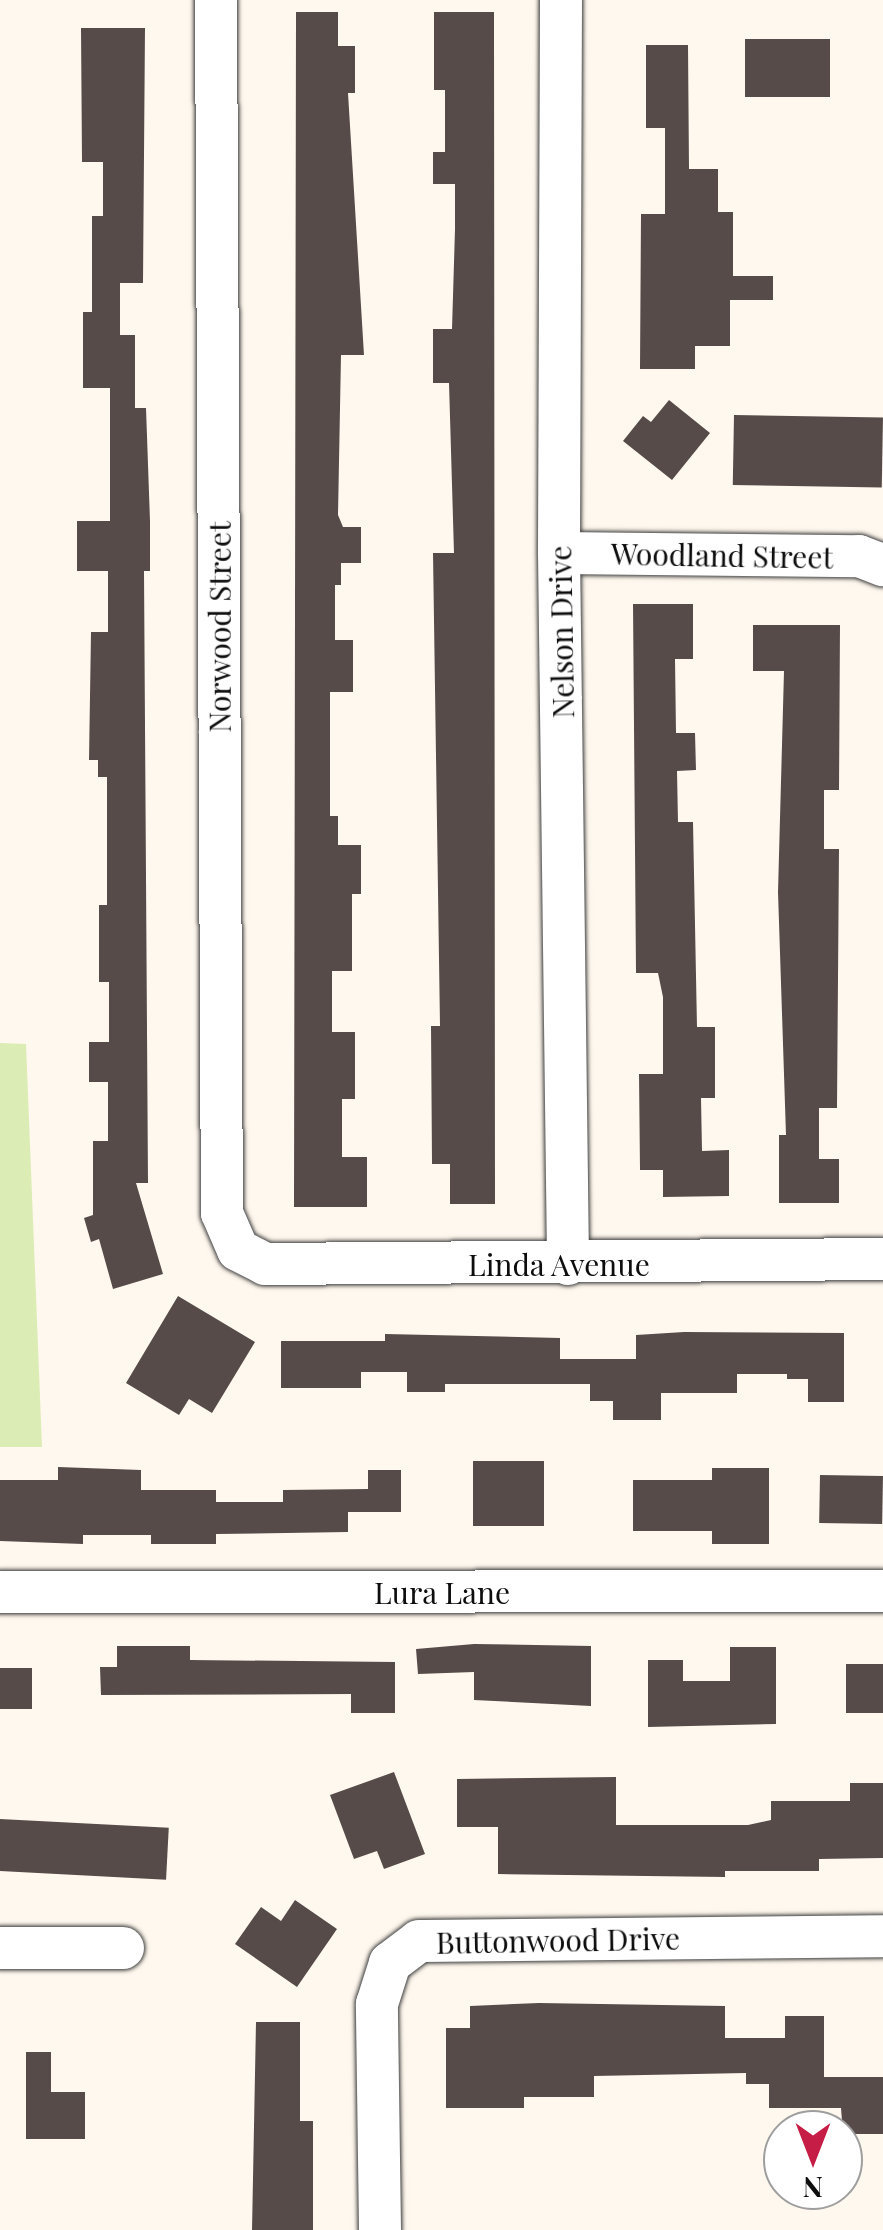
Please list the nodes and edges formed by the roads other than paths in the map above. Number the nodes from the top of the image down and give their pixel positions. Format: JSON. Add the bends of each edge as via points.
{"nodes":[{"id":1,"x":216,"y":0,"type":"edge"},
{"id":2,"x":562,"y":0,"type":"edge"},
{"id":3,"x":559,"y":553,"type":"junction"},
{"id":4,"x":883,"y":564,"type":"edge"},
{"id":5,"x":238,"y":1250,"type":"joint"},
{"id":6,"x":883,"y":1258,"type":"edge"},
{"id":7,"x":568,"y":1264,"type":"junction"},
{"id":8,"x":883,"y":1591,"type":"edge"},
{"id":9,"x":0,"y":1592,"type":"edge"},
{"id":10,"x":883,"y":1936,"type":"edge"},
{"id":11,"x":0,"y":1948,"type":"edge"},
{"id":12,"x":123,"y":1948,"type":"dead end"},
{"id":13,"x":380,"y":2230,"type":"edge"}],
"edges":[{"from":1,"to":5,"type":"street","name":"Norwood Street","via":[[222,1213]]},
{"from":2,"to":3,"type":"street","name":"Nelson Drive"},
{"from":3,"to":4,"type":"street","name":"Woodland Street","via":[[860,556]]},
{"from":3,"to":7,"type":"street","name":"Nelson Drive"},
{"from":5,"to":7,"type":"street","name":"Linda Avenue","via":[[265,1264]]},
{"from":6,"to":7,"type":"street","name":"Linda Avenue"},
{"from":8,"to":9,"type":"street","name":"Lura Lane"},
{"from":10,"to":13,"type":"street","name":"Buttonwood Drive","via":[[419,1941],[390,1963],[377,2004]]},
{"from":11,"to":12,"type":"street"}]}
